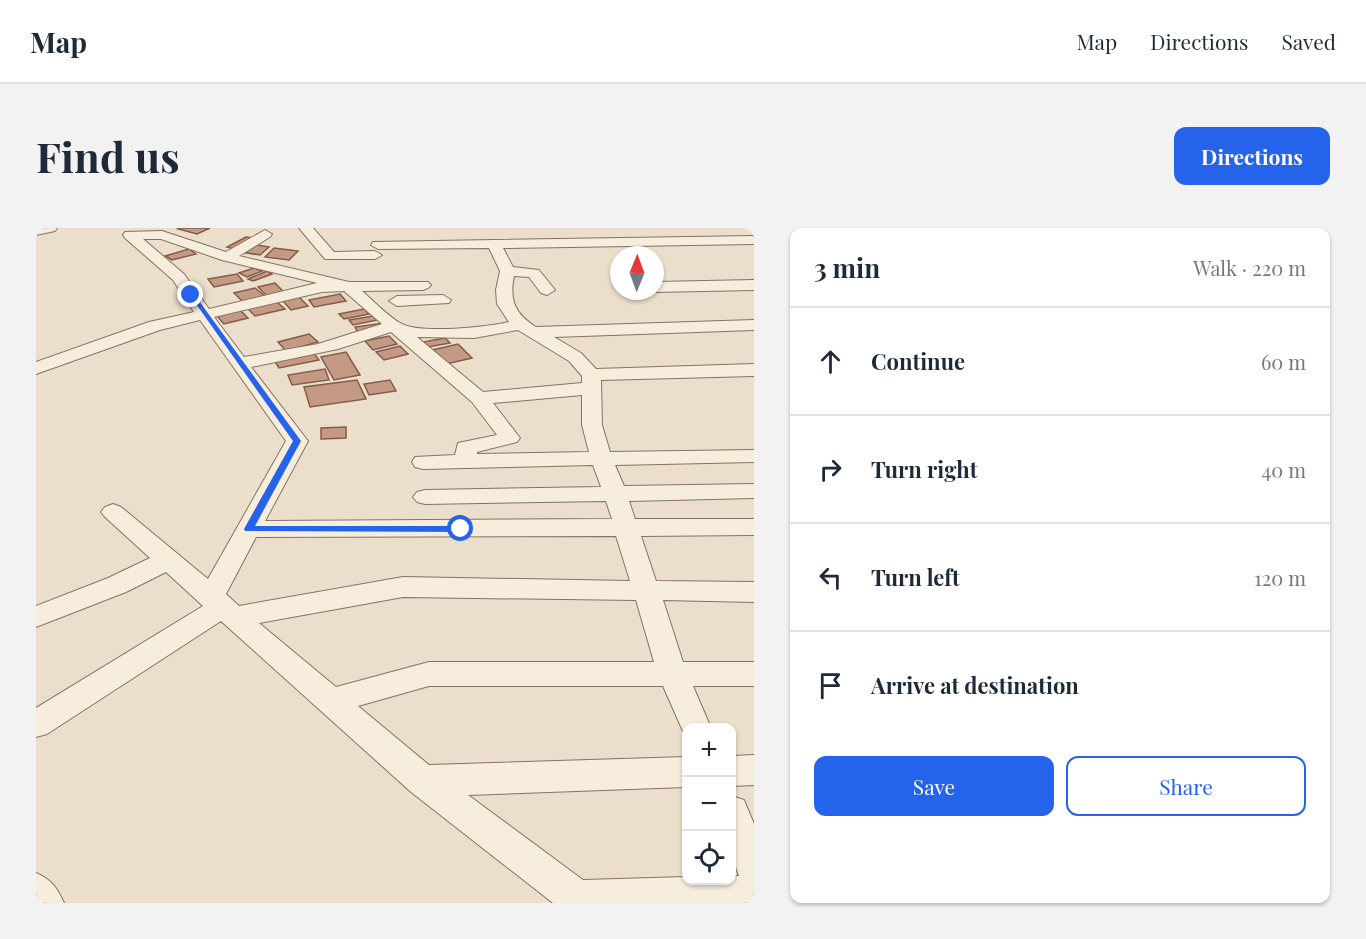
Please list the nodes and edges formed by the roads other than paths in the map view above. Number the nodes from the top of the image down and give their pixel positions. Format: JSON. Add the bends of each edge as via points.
{"nodes":[{"id":1,"x":50,"y":228,"type":"edge"},
{"id":2,"x":306,"y":228,"type":"edge"},
{"id":3,"x":386,"y":228,"type":"edge"},
{"id":4,"x":743,"y":228,"type":"edge"},
{"id":5,"x":36,"y":231,"type":"edge"},
{"id":6,"x":128,"y":231,"type":"edge"},
{"id":7,"x":265,"y":234,"type":"dead end"},
{"id":8,"x":754,"y":240,"type":"edge"},
{"id":9,"x":495,"y":244,"type":"junction"},
{"id":10,"x":377,"y":250,"type":"junction"},
{"id":11,"x":227,"y":257,"type":"junction"},
{"id":12,"x":507,"y":271,"type":"junction"},
{"id":13,"x":423,"y":285,"type":"dead end"},
{"id":14,"x":754,"y":285,"type":"edge"},
{"id":15,"x":347,"y":286,"type":"junction"},
{"id":16,"x":664,"y":287,"type":"edge"},
{"id":17,"x":547,"y":290,"type":"dead end"},
{"id":18,"x":443,"y":300,"type":"dead end"},
{"id":19,"x":367,"y":302,"type":"junction"},
{"id":20,"x":204,"y":313,"type":"junction"},
{"id":21,"x":754,"y":325,"type":"edge"},
{"id":22,"x":396,"y":327,"type":"junction"},
{"id":23,"x":526,"y":329,"type":"junction"},
{"id":24,"x":240,"y":363,"type":"junction"},
{"id":25,"x":36,"y":369,"type":"edge"},
{"id":26,"x":754,"y":370,"type":"edge"},
{"id":27,"x":591,"y":382,"type":"junction"},
{"id":28,"x":479,"y":398,"type":"junction"},
{"id":29,"x":754,"y":456,"type":"edge"},
{"id":30,"x":601,"y":457,"type":"junction"},
{"id":31,"x":465,"y":461,"type":"junction"},
{"id":32,"x":423,"y":462,"type":"dead end"},
{"id":33,"x":754,"y":491,"type":"edge"},
{"id":34,"x":615,"y":493,"type":"junction"},
{"id":35,"x":425,"y":497,"type":"dead end"},
{"id":36,"x":113,"y":512,"type":"dead end"},
{"id":37,"x":754,"y":527,"type":"edge"},
{"id":38,"x":626,"y":528,"type":"junction"},
{"id":39,"x":249,"y":529,"type":"junction"},
{"id":40,"x":168,"y":560,"type":"junction"},
{"id":41,"x":645,"y":591,"type":"junction"},
{"id":42,"x":754,"y":592,"type":"edge"},
{"id":43,"x":222,"y":607,"type":"junction"},
{"id":44,"x":36,"y":617,"type":"edge"},
{"id":45,"x":754,"y":674,"type":"edge"},
{"id":46,"x":673,"y":675,"type":"junction"},
{"id":47,"x":331,"y":701,"type":"junction"},
{"id":48,"x":694,"y":723,"type":"edge"},
{"id":49,"x":36,"y":724,"type":"edge"},
{"id":50,"x":754,"y":770,"type":"edge"},
{"id":51,"x":736,"y":771,"type":"edge"},
{"id":52,"x":682,"y":772,"type":"edge"},
{"id":53,"x":423,"y":780,"type":"junction"},
{"id":54,"x":736,"y":822,"type":"edge"},
{"id":55,"x":754,"y":868,"type":"edge"},
{"id":56,"x":36,"y":892,"type":"edge"},
{"id":57,"x":754,"y":894,"type":"edge"},
{"id":58,"x":581,"y":901,"type":"edge"},
{"id":59,"x":45,"y":903,"type":"edge"}],
"edges":[{"from":1,"to":5,"type":"street"},
{"from":2,"to":10,"type":"street","via":[[330,256]]},
{"from":3,"to":10,"type":"street"},
{"from":4,"to":8,"type":"street"},
{"from":6,"to":11,"type":"street","via":[[162,235]]},
{"from":6,"to":20,"type":"street","via":[[179,277]]},
{"from":7,"to":11,"type":"street"},
{"from":8,"to":9,"type":"street"},
{"from":9,"to":10,"type":"street"},
{"from":9,"to":12,"type":"street"},
{"from":10,"to":15,"type":"street","via":[[369,270]]},
{"from":11,"to":15,"type":"street"},
{"from":12,"to":17,"type":"street","via":[[536,266]]},
{"from":12,"to":23,"type":"street","via":[[501,288],[506,306]]},
{"from":13,"to":15,"type":"street"},
{"from":14,"to":16,"type":"street"},
{"from":15,"to":19,"type":"street"},
{"from":15,"to":20,"type":"street","via":[[322,287]]},
{"from":18,"to":19,"type":"street"},
{"from":19,"to":22,"type":"street"},
{"from":20,"to":24,"type":"street"},
{"from":20,"to":25,"type":"street","via":[[155,326]]},
{"from":21,"to":23,"type":"street"},
{"from":22,"to":23,"type":"street","via":[[429,334]]},
{"from":22,"to":24,"type":"street","via":[[286,356]]},
{"from":22,"to":28,"type":"street"},
{"from":23,"to":27,"type":"street","via":[[575,358]]},
{"from":24,"to":39,"type":"street","via":[[297,441]]},
{"from":26,"to":27,"type":"street"},
{"from":27,"to":28,"type":"street"},
{"from":27,"to":30,"type":"street","via":[[592,425]]},
{"from":28,"to":31,"type":"street","via":[[510,438],[466,448]]},
{"from":29,"to":30,"type":"street"},
{"from":30,"to":31,"type":"street"},
{"from":30,"to":34,"type":"street"},
{"from":31,"to":32,"type":"street"},
{"from":33,"to":34,"type":"street"},
{"from":34,"to":35,"type":"street"},
{"from":34,"to":38,"type":"street"},
{"from":36,"to":40,"type":"street"},
{"from":37,"to":38,"type":"street"},
{"from":38,"to":39,"type":"street"},
{"from":38,"to":41,"type":"street"},
{"from":39,"to":43,"type":"street"},
{"from":40,"to":43,"type":"street"},
{"from":40,"to":44,"type":"street"},
{"from":41,"to":42,"type":"street"},
{"from":41,"to":43,"type":"street","via":[[403,587]]},
{"from":41,"to":46,"type":"street"},
{"from":43,"to":47,"type":"street"},
{"from":43,"to":49,"type":"street"},
{"from":45,"to":46,"type":"street"},
{"from":46,"to":47,"type":"street","via":[[429,674]]},
{"from":46,"to":48,"type":"street"},
{"from":47,"to":53,"type":"street"},
{"from":50,"to":51,"type":"street"},
{"from":52,"to":53,"type":"street"},
{"from":53,"to":58,"type":"street"},
{"from":54,"to":55,"type":"street"},
{"from":56,"to":59,"type":"street"},
{"from":57,"to":58,"type":"street"}]}
